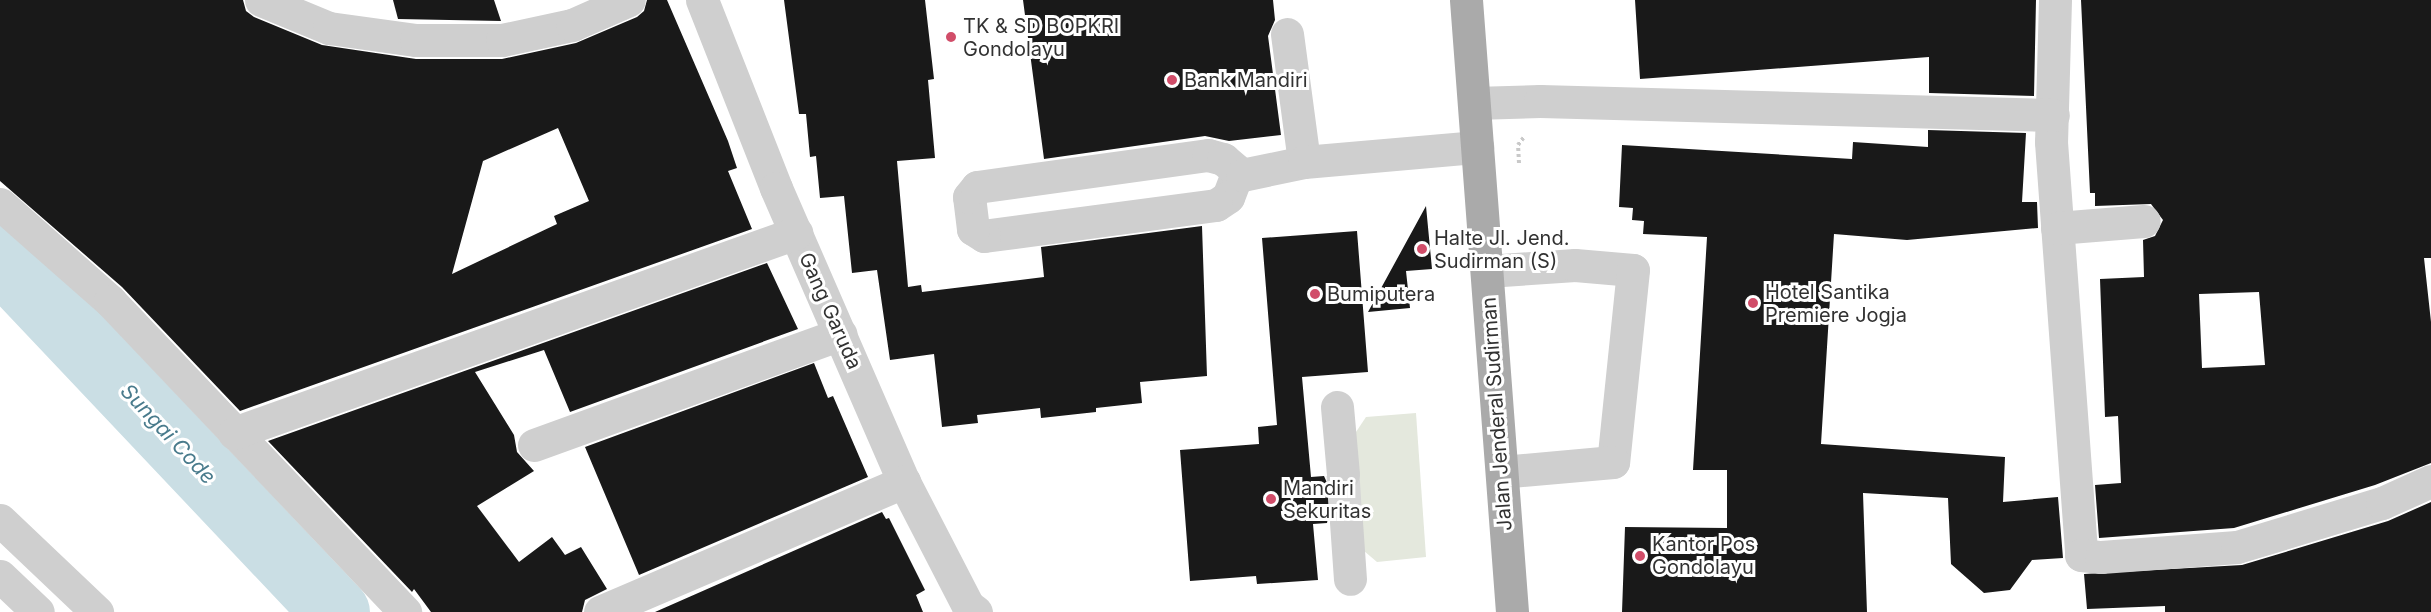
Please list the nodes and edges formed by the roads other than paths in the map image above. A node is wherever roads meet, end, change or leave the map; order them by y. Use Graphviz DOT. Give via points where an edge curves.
graph roads {
  1 [pos="261,0"];
  2 [pos="629,0"];
  3 [pos="702,0"];
  4 [pos="1466,0"];
  5 [pos="2055,0"];
  6 [pos="1287,34"];
  7 [pos="1474,103"];
  8 [pos="2053,115"];
  9 [pos="1302,147"];
  10 [pos="1477,147"];
  11 [pos="1242,175"];
  12 [pos="0,204"];
  13 [pos="2144,221"];
  14 [pos="2057,228"];
  15 [pos="796,233"];
  16 [pos="1487,271"];
  17 [pos="840,334"];
  18 [pos="1337,407"];
  19 [pos="234,433"];
  20 [pos="534,445"];
  21 [pos="1502,472"];
  22 [pos="1343,474"];
  23 [pos="2431,481"];
  24 [pos="904,482"];
  25 [pos="0,520"];
  26 [pos="1346,522"];
  27 [pos="34,551"];
  28 [pos="2,578"];
  29 [pos="1350,579"];
  30 [pos="38,612"];
  31 [pos="97,612"];
  32 [pos="405,612"];
  33 [pos="600,612"];
  34 [pos="976,612"];
  35 [pos="1512,612"];
  1 -- 2 [label="street" via="329,28 416,40 502,40 572,25"];
  3 -- 15 [label="street, Gang Garuda"];
  4 -- 7 [label="main road, Jalan Jenderal Sudirman"];
  5 -- 8 [label="street"];
  6 -- 9 [label="street"];
  7 -- 8 [label="street" via="1540,101"];
  7 -- 10 [label="main road, Jalan Jenderal Sudirman"];
  8 -- 14 [label="street"];
  10 -- 11 [label="street" via="1304,162"];
  10 -- 16 [label="main road, Jalan Jenderal Sudirman"];
  11 -- 11 [label="street" via="1223,159 1208,155 977,187 969,197 973,229 984,237 1216,205 1228,197 1235,179"];
  12 -- 19 [label="street" via="110,301"];
  13 -- 14 [label="street"];
  14 -- 23 [label="street" via="2081,555 2237,547 2382,503"];
  15 -- 17 [label="street, Gang Garuda"];
  15 -- 19 [label="street"];
  16 -- 21 [label="main road, Jalan Jenderal Sudirman"];
  16 -- 21 [label="street" via="1575,265 1633,270 1614,462"];
  17 -- 20 [label="street"];
  17 -- 24 [label="street, Gang Garuda"];
  18 -- 22 [label="street"];
  19 -- 32 [label="street"];
  21 -- 35 [label="main road, Jalan Jenderal Sudirman"];
  24 -- 33 [label="street"];
  24 -- 34 [label="street, Gang Garuda" via="969,606"];
  25 -- 27 [label="street"];
  26 -- 29 [label="street"];
  27 -- 28 [label="street"];
  27 -- 31 [label="street"];
  28 -- 30 [label="street"];
}
